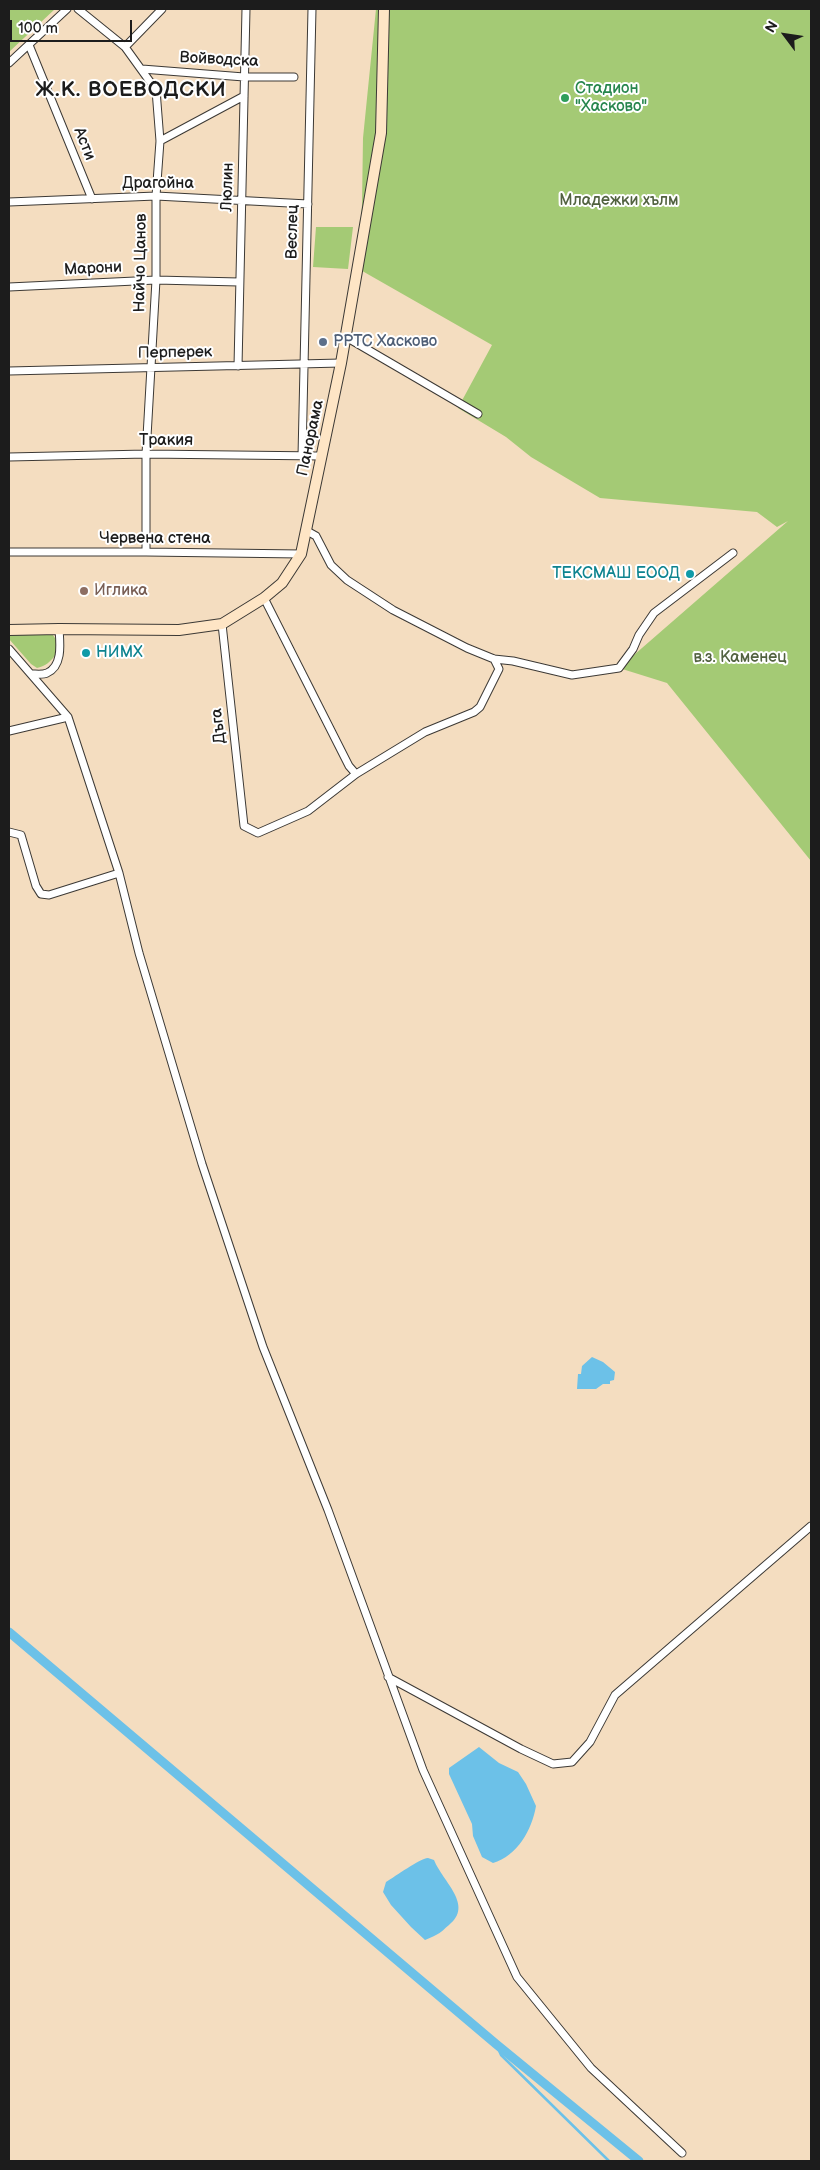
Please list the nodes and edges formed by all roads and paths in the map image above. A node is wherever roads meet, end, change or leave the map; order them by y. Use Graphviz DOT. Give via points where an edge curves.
graph roads {
  1 [pos="67,9"];
  2 [pos="78,9"];
  3 [pos="162,9"];
  4 [pos="246,9"];
  5 [pos="312,9"];
  6 [pos="384,9"];
  7 [pos="29,45"];
  8 [pos="125,47"];
  9 [pos="9,63"];
  10 [pos="142,69"];
  11 [pos="244,77"];
  12 [pos="294,77"];
  13 [pos="244,96"];
  14 [pos="160,142"];
  15 [pos="156,196"];
  16 [pos="92,199"];
  17 [pos="241,200"];
  18 [pos="9,202"];
  19 [pos="308,204"];
  20 [pos="156,280"];
  21 [pos="239,282"];
  22 [pos="9,287"];
  23 [pos="346,337"];
  24 [pos="341,363"];
  25 [pos="304,365"];
  26 [pos="238,366"];
  27 [pos="151,367"];
  28 [pos="9,371"];
  29 [pos="478,414"];
  30 [pos="146,454"];
  31 [pos="302,456"];
  32 [pos="322,456"];
  33 [pos="9,457"];
  34 [pos="307,531"];
  35 [pos="9,552"];
  36 [pos="146,552"];
  37 [pos="733,552"];
  38 [pos="301,554"];
  39 [pos="264,598"];
  40 [pos="222,624"];
  41 [pos="59,629"];
  42 [pos="9,630"];
  43 [pos="9,649"];
  44 [pos="494,659"];
  45 [pos="31,674"];
  46 [pos="68,717"];
  47 [pos="9,731"];
  48 [pos="356,774"];
  49 [pos="9,832"];
  50 [pos="119,872"];
  51 [pos="811,1526"];
  52 [pos="388,1677"];
  53 [pos="682,2153"];
  1 -- 7 [label="street"];
  2 -- 8 [label="street, Найчо Цанов"];
  3 -- 8 [label="street"];
  4 -- 11 [label="street, Люлин"];
  5 -- 19 [label="street, Веслец"];
  6 -- 23 [label="street, Панорама" via="381,133"];
  7 -- 9 [label="street"];
  7 -- 16 [label="street, Асти"];
  8 -- 10 [label="street, Найчо Цанов"];
  10 -- 11 [label="street, Войводска"];
  10 -- 14 [label="street, Найчо Цанов" via="156,90"];
  11 -- 12 [label="street, Войводска"];
  11 -- 13 [label="street, Люлин"];
  13 -- 14 [label="street"];
  13 -- 17 [label="street, Люлин"];
  14 -- 15 [label="street, Найчо Цанов"];
  15 -- 16 [label="street, Драгойна"];
  15 -- 17 [label="street, Драгойна"];
  15 -- 20 [label="street, Найчо Цанов"];
  16 -- 18 [label="street, Драгойна"];
  17 -- 19 [label="street, Драгойна"];
  17 -- 21 [label="street, Люлин"];
  19 -- 25 [label="street, Веслец"];
  20 -- 21 [label="street, Марони"];
  20 -- 22 [label="street, Марони"];
  20 -- 27 [label="street, Найчо Цанов"];
  21 -- 26 [label="street, Люлин"];
  23 -- 24 [label="street, Панорама"];
  23 -- 29 [label="street"];
  24 -- 25 [label="street, Перперек"];
  24 -- 32 [label="street, Панорама"];
  25 -- 26 [label="street, Перперек"];
  25 -- 31 [label="street, Веслец"];
  26 -- 27 [label="street, Перперек"];
  27 -- 28 [label="street, Перперек"];
  27 -- 30 [label="street, Найчо Цанов"];
  30 -- 31 [label="street, Тракия"];
  30 -- 33 [label="street, Тракия"];
  30 -- 36 [label="street, Найчо Цанов"];
  31 -- 32 [label="street, Тракия"];
  32 -- 34 [label="street, Панорама"];
  34 -- 38 [label="street, Панорама"];
  34 -- 44 [label="street" via="316,536 331,565 362,591 425,628"];
  35 -- 36 [label="street, Червена стена"];
  36 -- 38 [label="street, Червена стена"];
  37 -- 44 [label="street" via="654,613 619,668 572,675"];
  38 -- 39 [label="street, Панорама" via="282,583"];
  39 -- 40 [label="street, Панорама"];
  39 -- 48 [label="street"];
  40 -- 41 [label="street, Панорама" via="179,630"];
  40 -- 48 [label="street, Дъга" via="244,826 258,833 308,811"];
  41 -- 42 [label="street, Панорама"];
  41 -- 45 [label="street" via="60,651 56,665 47,673"];
  43 -- 45 [label="street"];
  44 -- 48 [label="street" via="499,669 480,707 425,732"];
  45 -- 46 [label="street"];
  46 -- 47 [label="street"];
  46 -- 50 [label="street"];
  49 -- 50 [label="street" via="21,835 41,894 49,895"];
  50 -- 52 [label="street" via="211,1192 263,1347 328,1510"];
  51 -- 52 [label="street" via="615,1696 590,1742 572,1762 553,1764"];
  52 -- 53 [label="street" via="423,1770 517,1977 591,2068"];
}
